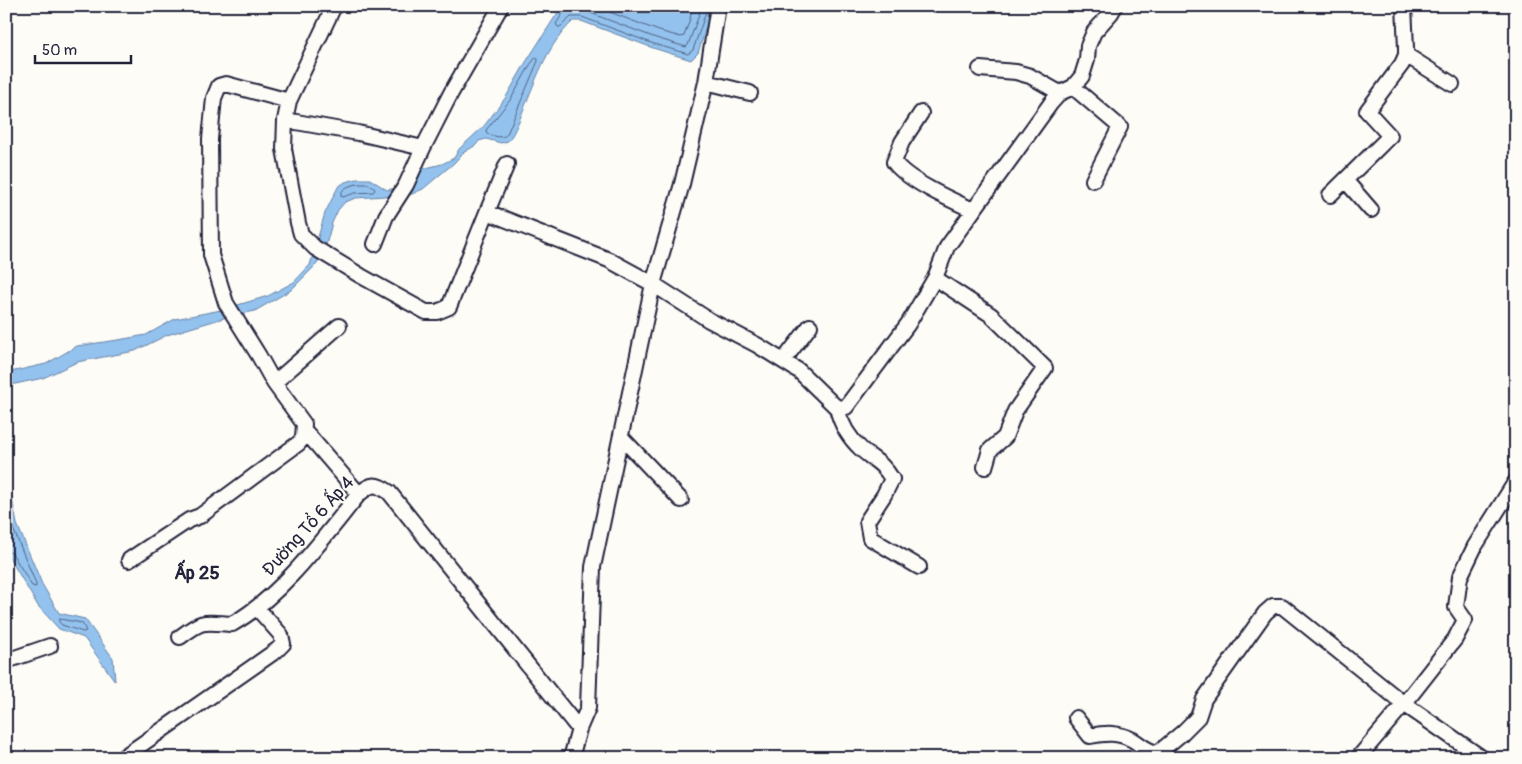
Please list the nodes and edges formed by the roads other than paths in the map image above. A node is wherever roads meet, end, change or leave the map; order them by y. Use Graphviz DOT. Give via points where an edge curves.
graph roads {
  1 [pos="334,6"];
  2 [pos="501,6"];
  3 [pos="718,6"];
  4 [pos="1115,6"];
  5 [pos="1404,6"];
  6 [pos="1406,56"];
  7 [pos="980,69"];
  8 [pos="706,82"];
  9 [pos="1452,84"];
  10 [pos="1073,87"];
  11 [pos="750,93"];
  12 [pos="1060,93"];
  13 [pos="289,101"];
  14 [pos="921,113"];
  15 [pos="285,120"];
  16 [pos="423,148"];
  17 [pos="507,164"];
  18 [pos="1093,180"];
  19 [pos="1345,180"];
  20 [pos="1330,195"];
  21 [pos="973,210"];
  22 [pos="1371,210"];
  23 [pos="486,212"];
  24 [pos="375,244"];
  25 [pos="935,278"];
  26 [pos="653,284"];
  27 [pos="339,326"];
  28 [pos="810,326"];
  29 [pos="783,361"];
  30 [pos="274,384"];
  31 [pos="837,408"];
  32 [pos="305,431"];
  33 [pos="622,438"];
  34 [pos="985,467"];
  35 [pos="1516,481"];
  36 [pos="359,494"];
  37 [pos="681,500"];
  38 [pos="129,560"];
  39 [pos="920,567"];
  40 [pos="257,608"];
  41 [pos="180,637"];
  42 [pos="50,646"];
  43 [pos="6,661"];
  44 [pos="1404,704"];
  45 [pos="1076,718"];
  46 [pos="579,729"];
  47 [pos="122,758"];
  48 [pos="572,758"];
  49 [pos="1358,758"];
  50 [pos="1482,758"];
  1 -- 13 [label="street"];
  2 -- 16 [label="street"];
  3 -- 8 [label="street"];
  4 -- 10 [label="street" via="1094,32 1082,76"];
  5 -- 6 [label="street"];
  6 -- 9 [label="street"];
  6 -- 19 [label="street" via="1367,112 1390,136"];
  7 -- 12 [label="street" via="1030,76"];
  8 -- 11 [label="street"];
  8 -- 26 [label="street" via="682,184"];
  10 -- 12 [label="street"];
  10 -- 18 [label="street" via="1120,127"];
  12 -- 21 [label="street"];
  13 -- 15 [label="street"];
  13 -- 30 [label="street" via="226,84 219,86 214,98 210,140 211,254 226,303"];
  14 -- 21 [label="street" via="902,142 894,162 899,169 935,192"];
  15 -- 16 [label="street"];
  15 -- 23 [label="street" via="284,149 301,234 315,248 426,312 449,307"];
  16 -- 24 [label="street" via="406,185 386,216"];
  17 -- 23 [label="street"];
  19 -- 20 [label="street"];
  19 -- 22 [label="street"];
  21 -- 25 [label="street" via="947,247"];
  23 -- 26 [label="street" via="609,260"];
  25 -- 31 [label="street" via="908,324 880,362 846,407"];
  25 -- 34 [label="street" via="992,315 1045,368 1015,411 1004,437 990,450"];
  26 -- 29 [label="street"];
  26 -- 33 [label="street"];
  27 -- 30 [label="street"];
  28 -- 29 [label="street"];
  29 -- 31 [label="street" via="799,371"];
  30 -- 32 [label="street" via="304,424"];
  31 -- 39 [label="street" via="840,423 848,435 885,467 892,479 866,521 870,538"];
  32 -- 36 [label="street"];
  32 -- 38 [label="street" via="299,443 200,516"];
  33 -- 37 [label="street"];
  33 -- 46 [label="street" via="594,567 588,708"];
  35 -- 44 [label="street" via="1475,546 1460,577 1456,607 1464,620 1455,640"];
  36 -- 40 [label="street, Đường Tổ 6 Ấp 4" via="294,572"];
  36 -- 46 [label="street, Đường Tổ 6 Ấp 4" via="370,485 377,484 389,492"];
  40 -- 41 [label="street, Đường Tổ 6 Ấp 4" via="232,624 203,622"];
  40 -- 47 [label="street" via="281,635 283,644"];
  42 -- 43 [label="street"];
  44 -- 45 [label="street" via="1282,606 1273,606 1265,612 1214,685 1198,717 1158,753 1116,733 1090,736"];
  44 -- 49 [label="street"];
  44 -- 50 [label="street"];
  46 -- 48 [label="street"];
}
